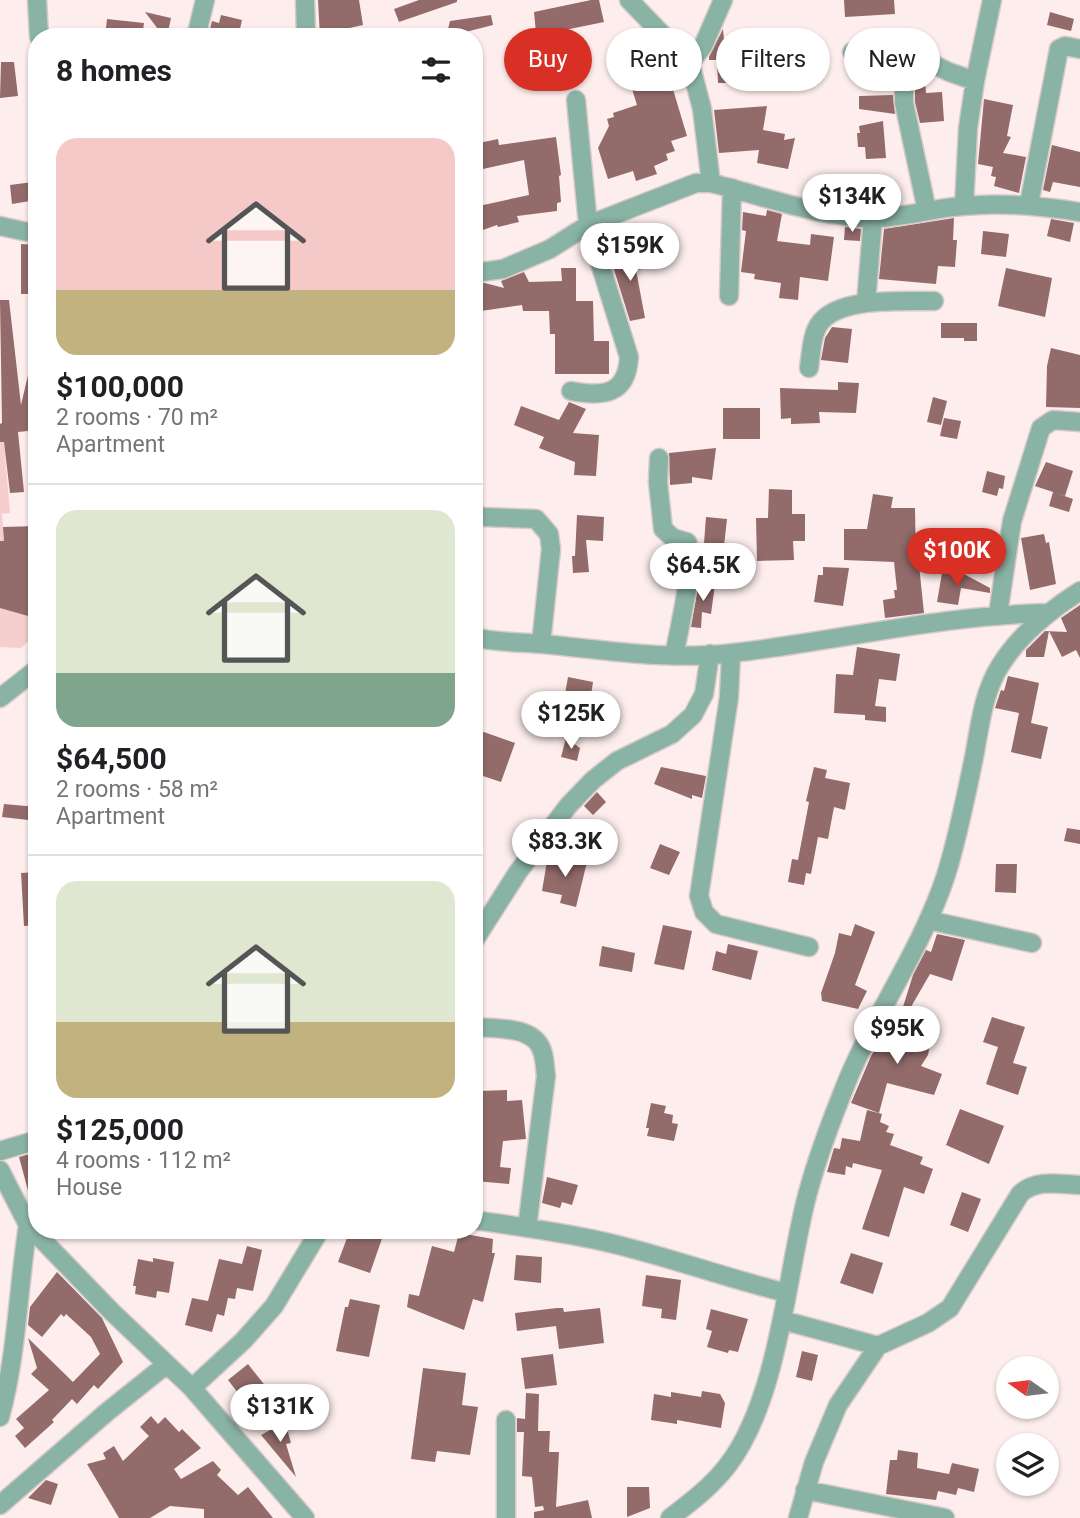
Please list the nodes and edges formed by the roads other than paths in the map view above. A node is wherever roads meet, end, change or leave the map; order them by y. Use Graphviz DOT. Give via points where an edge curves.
graph roads {
  1 [pos="37,0"];
  2 [pos="205,0"];
  3 [pos="305,0"];
  4 [pos="629,0"];
  5 [pos="723,0"];
  6 [pos="992,0"];
  7 [pos="39,28"];
  8 [pos="198,28"];
  9 [pos="306,28"];
  10 [pos="656,28"];
  11 [pos="702,47"];
  12 [pos="1080,49"];
  13 [pos="940,68"];
  14 [pos="975,81"];
  15 [pos="697,91"];
  16 [pos="904,91"];
  17 [pos="576,100"];
  18 [pos="711,183"];
  19 [pos="732,188"];
  20 [pos="1029,204"];
  21 [pos="964,206"];
  22 [pos="927,211"];
  23 [pos="1080,212"];
  24 [pos="873,218"];
  25 [pos="588,225"];
  26 [pos="0,226"];
  27 [pos="28,232"];
  28 [pos="483,272"];
  29 [pos="729,296"];
  30 [pos="934,301"];
  31 [pos="866,303"];
  32 [pos="808,368"];
  33 [pos="571,391"];
  34 [pos="1080,422"];
  35 [pos="659,458"];
  36 [pos="483,517"];
  37 [pos="1080,590"];
  38 [pos="1048,613"];
  39 [pos="998,614"];
  40 [pos="483,639"];
  41 [pos="541,644"];
  42 [pos="710,654"];
  43 [pos="731,654"];
  44 [pos="674,656"];
  45 [pos="28,673"];
  46 [pos="8,683"];
  47 [pos="0,698"];
  48 [pos="928,920"];
  49 [pos="483,927"];
  50 [pos="1031,943"];
  51 [pos="809,947"];
  52 [pos="483,1028"];
  53 [pos="28,1143"];
  54 [pos="0,1151"];
  55 [pos="0,1170"];
  56 [pos="1080,1185"];
  57 [pos="483,1221"];
  58 [pos="28,1225"];
  59 [pos="527,1228"];
  60 [pos="42,1239"];
  61 [pos="315,1239"];
  62 [pos="787,1293"];
  63 [pos="782,1320"];
  64 [pos="878,1346"];
  65 [pos="167,1364"];
  66 [pos="192,1388"];
  67 [pos="0,1417"];
  68 [pos="506,1420"];
  69 [pos="805,1490"];
  70 [pos="0,1505"];
  71 [pos="305,1518"];
  72 [pos="506,1518"];
  73 [pos="670,1518"];
  74 [pos="798,1518"];
  75 [pos="945,1518"];
  1 -- 7 [label="street"];
  2 -- 8 [label="street"];
  3 -- 9 [label="street"];
  4 -- 10 [label="street"];
  5 -- 11 [label="street"];
  6 -- 14 [label="street"];
  12 -- 20 [label="street" via="1059,49"];
  13 -- 14 [label="street"];
  14 -- 21 [label="street"];
  15 -- 18 [label="street"];
  16 -- 22 [label="street"];
  17 -- 25 [label="street"];
  18 -- 19 [label="street"];
  18 -- 25 [label="street" via="695,183"];
  19 -- 24 [label="street" via="799,207"];
  19 -- 29 [label="street"];
  20 -- 21 [label="street"];
  20 -- 23 [label="street"];
  21 -- 22 [label="street"];
  22 -- 24 [label="street"];
  24 -- 31 [label="street"];
  25 -- 28 [label="street" via="550,249 503,269"];
  25 -- 33 [label="street" via="629,357 628,370 619,387 603,394"];
  26 -- 27 [label="street"];
  30 -- 31 [label="street"];
  31 -- 32 [label="street" via="827,315 816,329"];
  34 -- 39 [label="street" via="1052,420 1041,428 1012,521"];
  35 -- 44 [label="street" via="663,529 691,549"];
  36 -- 41 [label="street" via="536,519 549,534"];
  37 -- 38 [label="street"];
  38 -- 39 [label="street"];
  38 -- 48 [label="street" via="999,668 984,703 954,847"];
  39 -- 43 [label="street"];
  40 -- 41 [label="street"];
  41 -- 44 [label="street"];
  42 -- 43 [label="street"];
  42 -- 44 [label="street"];
  42 -- 49 [label="street" via="704,694 693,715 672,734 617,761 593,780 518,872"];
  43 -- 51 [label="street" via="729,697 699,897 704,912 716,924"];
  45 -- 46 [label="street"];
  46 -- 47 [label="street"];
  48 -- 50 [label="street"];
  48 -- 62 [label="street" via="843,1091 805,1203"];
  52 -- 59 [label="street" via="530,1035 543,1053 546,1076"];
  53 -- 54 [label="street"];
  55 -- 58 [label="street"];
  56 -- 64 [label="street" via="1028,1186 950,1308"];
  57 -- 59 [label="street"];
  58 -- 67 [label="street" via="12,1359"];
  59 -- 62 [label="street" via="649,1253"];
  60 -- 65 [label="street"];
  61 -- 66 [label="street" via="274,1306"];
  62 -- 63 [label="street"];
  63 -- 64 [label="street"];
  63 -- 73 [label="street" via="759,1404 743,1442 712,1484"];
  64 -- 69 [label="street" via="838,1405"];
  65 -- 66 [label="street"];
  65 -- 70 [label="street"];
  66 -- 71 [label="street"];
  68 -- 72 [label="street"];
  69 -- 74 [label="street"];
  69 -- 75 [label="street"];
}
